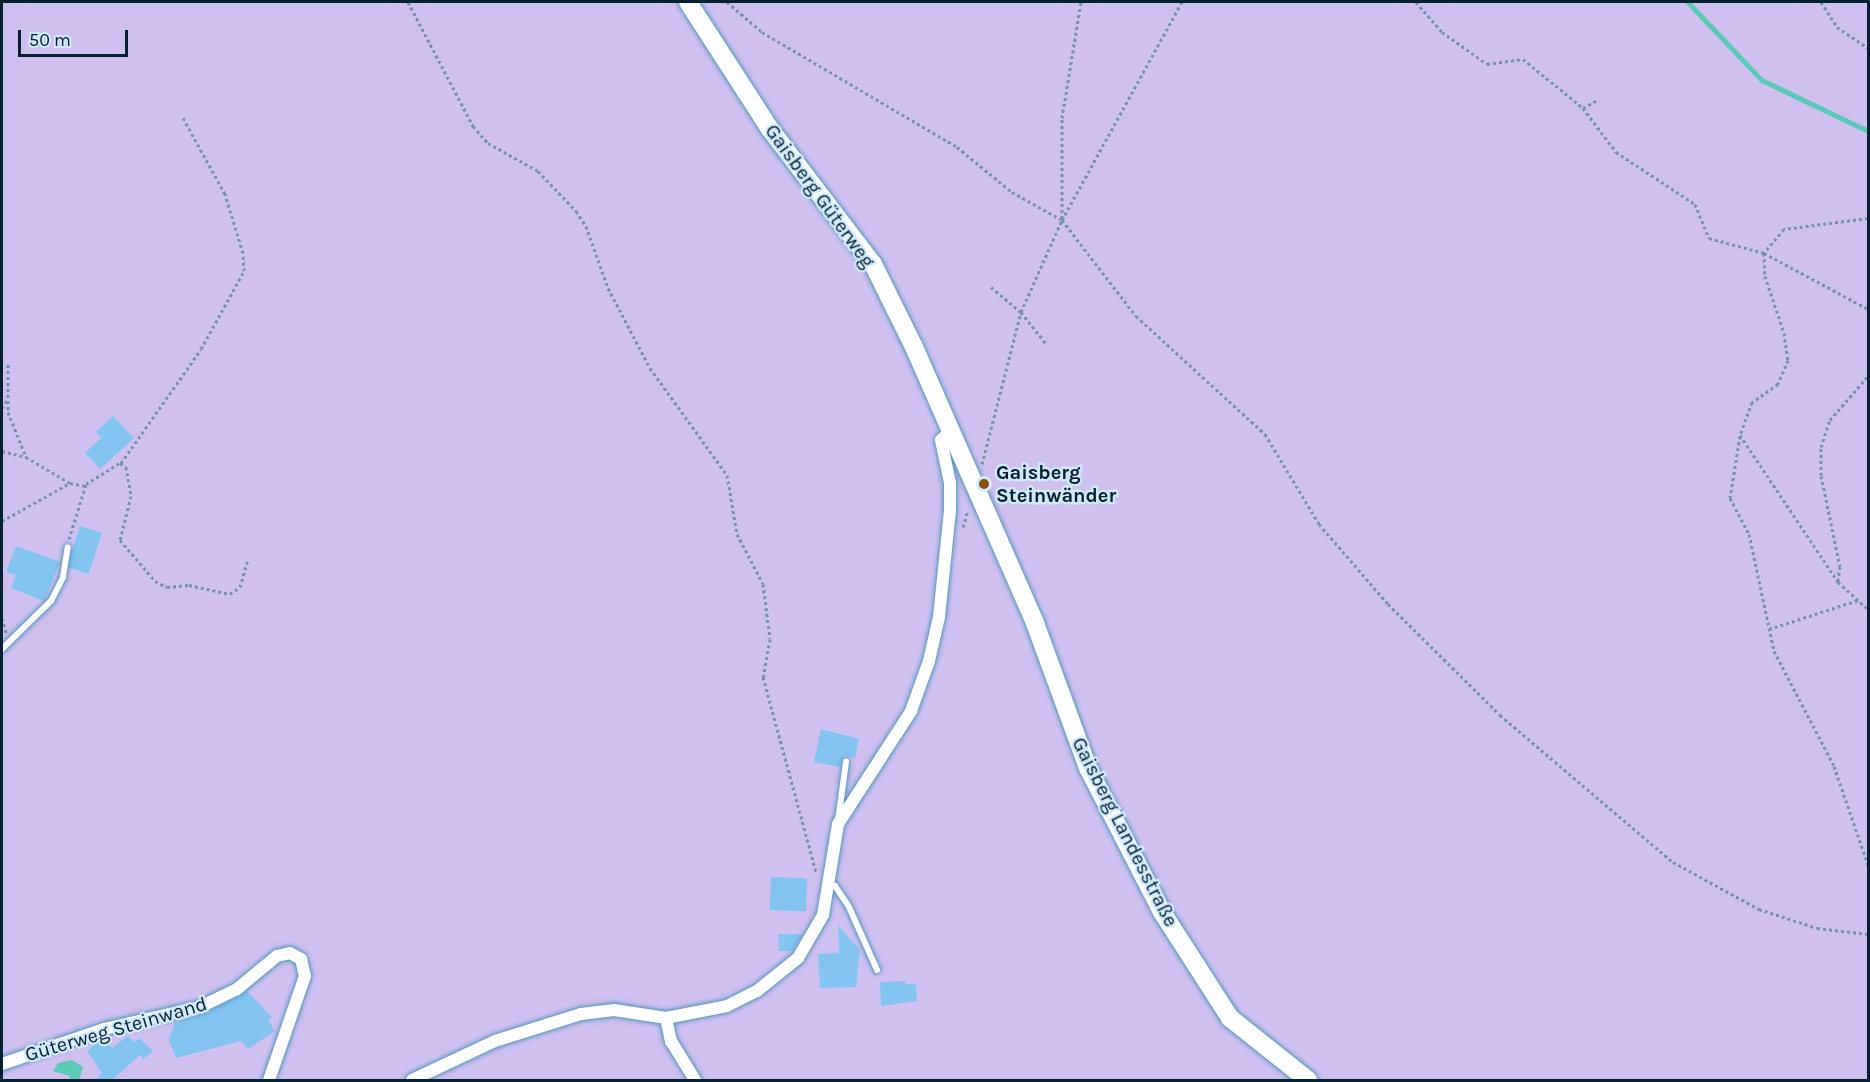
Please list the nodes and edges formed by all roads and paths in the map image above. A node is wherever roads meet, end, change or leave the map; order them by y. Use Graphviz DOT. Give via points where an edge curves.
graph roads {
  1 [pos="408,2"];
  2 [pos="688,2"];
  3 [pos="727,2"];
  4 [pos="1081,2"];
  5 [pos="1182,2"];
  6 [pos="1416,2"];
  7 [pos="1821,2"];
  8 [pos="1869,48"];
  9 [pos="1599,99"];
  10 [pos="1583,108"];
  11 [pos="182,116"];
  12 [pos="1869,218"];
  13 [pos="1062,220"];
  14 [pos="1764,253"];
  15 [pos="992,287"];
  16 [pos="1869,309"];
  17 [pos="1021,312"];
  18 [pos="1047,345"];
  19 [pos="8,364"];
  20 [pos="1869,376"];
  21 [pos="7,400"];
  22 [pos="2,408"];
  23 [pos="950,432"];
  24 [pos="1740,435"];
  25 [pos="2,451"];
  26 [pos="26,458"];
  27 [pos="121,463"];
  28 [pos="70,483"];
  29 [pos="973,483"];
  30 [pos="85,486"];
  31 [pos="2,522"];
  32 [pos="962,531"];
  33 [pos="68,547"];
  34 [pos="248,559"];
  35 [pos="1838,582"];
  36 [pos="1858,600"];
  37 [pos="1869,609"];
  38 [pos="1769,629"];
  39 [pos="2,648"];
  40 [pos="846,762"];
  41 [pos="838,824"];
  42 [pos="1869,865"];
  43 [pos="827,890"];
  44 [pos="1869,934"];
  45 [pos="877,970"];
  46 [pos="666,1018"];
  47 [pos="2,1064"];
  48 [pos="269,1080"];
  49 [pos="412,1080"];
  50 [pos="695,1080"];
  51 [pos="1308,1080"];
  1 -- 43 [label="path" via="473,126 488,142 538,171 576,211 586,226 608,288 650,368 728,475 737,534 763,584 770,639 763,666 766,693 819,884"];
  2 -- 23 [label="main road, Gaisberg Güterweg" via="770,129 873,264"];
  3 -- 13 [label="path" via="762,32 957,147 1011,192"];
  4 -- 13 [label="path" via="1062,118"];
  5 -- 13 [label="path"];
  6 -- 10 [label="path" via="1442,32 1487,64 1523,59"];
  7 -- 8 [label="path" via="1837,27"];
  9 -- 10 [label="path"];
  10 -- 14 [label="path" via="1616,152 1695,204 1709,238"];
  11 -- 27 [label="path" via="225,195 243,253 244,271 201,349"];
  12 -- 14 [label="path" via="1785,229"];
  13 -- 17 [label="path"];
  13 -- 44 [label="path" via="1136,316 1265,434 1320,524 1388,604 1549,759 1673,862 1718,888 1759,909 1817,928"];
  14 -- 16 [label="path"];
  14 -- 24 [label="path" via="1765,276 1784,333 1788,360 1779,384 1752,402"];
  15 -- 17 [label="path"];
  17 -- 18 [label="path"];
  17 -- 29 [label="path"];
  19 -- 21 [label="path"];
  20 -- 35 [label="path" via="1830,420 1821,447 1821,475 1840,567"];
  21 -- 22 [label="path"];
  21 -- 26 [label="path"];
  23 -- 29 [label="main road"];
  23 -- 41 [label="street" via="941,440 950,483 950,510 939,616 929,661 911,711"];
  24 -- 35 [label="path"];
  24 -- 38 [label="path" via="1730,498 1749,534"];
  25 -- 26 [label="path"];
  26 -- 28 [label="path"];
  27 -- 30 [label="path" via="101,471"];
  27 -- 34 [label="path" via="128,474 131,500 120,540 155,581 167,587 189,585 230,594 240,587"];
  28 -- 30 [label="path"];
  28 -- 31 [label="path"];
  29 -- 32 [label="path"];
  29 -- 51 [label="main road, Gaisberg Landesstraße" via="1035,623 1088,768 1162,912 1230,1018"];
  30 -- 33 [label="path"];
  33 -- 39 [label="lane" via="63,577 51,601"];
  35 -- 36 [label="path"];
  36 -- 37 [label="path"];
  36 -- 38 [label="path"];
  38 -- 42 [label="path" via="1774,651 1834,766"];
  40 -- 41 [label="lane" via="841,776"];
  41 -- 43 [label="street"];
  43 -- 45 [label="lane" via="835,886 849,907"];
  43 -- 46 [label="street" via="812,939 777,977 728,1006"];
  46 -- 49 [label="street" via="614,1010 581,1014 495,1041"];
  46 -- 50 [label="street" via="671,1041"];
  47 -- 48 [label="street, Güterweg Steinwand" via="104,1029 200,1007 237,988 277,956 290,953 303,962 305,976"];
}
